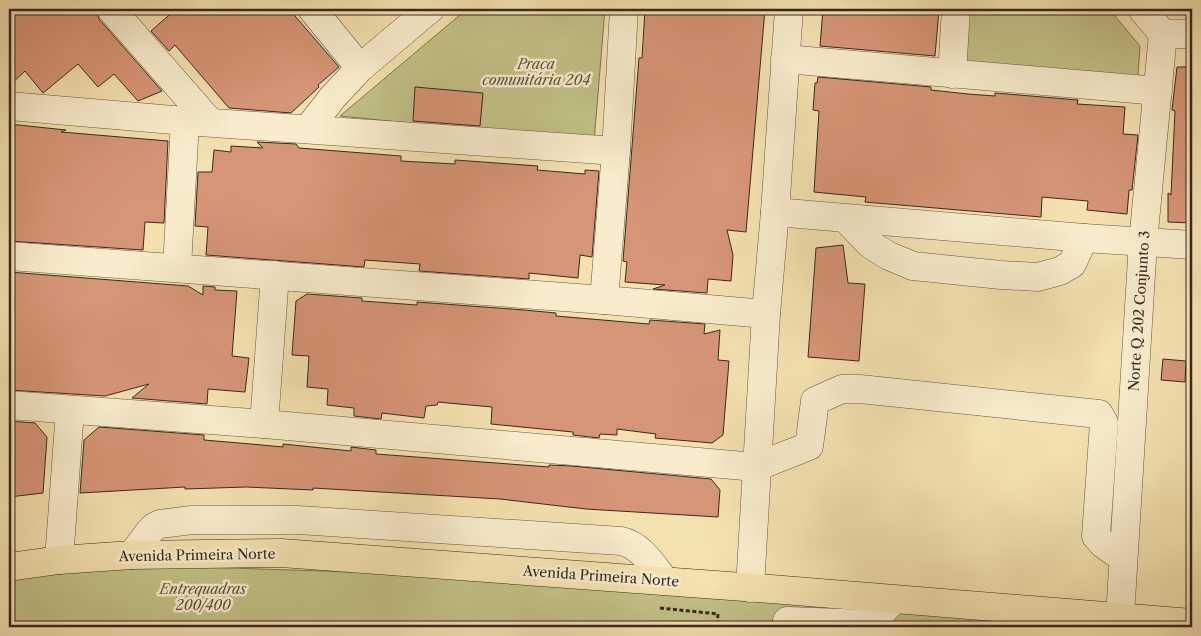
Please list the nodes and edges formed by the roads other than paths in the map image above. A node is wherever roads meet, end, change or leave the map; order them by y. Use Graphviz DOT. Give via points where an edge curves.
graph roads {
  1 [pos="110,9"];
  2 [pos="312,9"];
  3 [pos="430,9"];
  4 [pos="624,9"];
  5 [pos="789,9"];
  6 [pos="956,9"];
  7 [pos="1142,9"];
  8 [pos="1163,34"];
  9 [pos="1192,34"];
  10 [pos="785,59"];
  11 [pos="360,68"];
  12 [pos="952,74"];
  13 [pos="1158,91"];
  14 [pos="9,106"];
  15 [pos="197,121"];
  16 [pos="308,129"];
  17 [pos="616,151"];
  18 [pos="775,212"];
  19 [pos="846,219"];
  20 [pos="1084,238"];
  21 [pos="1143,242"];
  22 [pos="1192,245"];
  23 [pos="9,256"];
  24 [pos="177,268"];
  25 [pos="275,275"];
  26 [pos="604,300"];
  27 [pos="766,314"];
  28 [pos="9,404"];
  29 [pos="70,410"];
  30 [pos="264,424"];
  31 [pos="756,467"];
  32 [pos="132,555"];
  33 [pos="1124,558"];
  34 [pos="59,560"];
  35 [pos="9,567"];
  36 [pos="666,581"];
  37 [pos="760,588"];
  38 [pos="893,600"];
  39 [pos="1120,618"];
  40 [pos="1192,623"];
  41 [pos="787,624"];
  1 -- 15 [label="street"];
  2 -- 11 [label="street"];
  3 -- 11 [label="street"];
  4 -- 17 [label="street"];
  5 -- 10 [label="street"];
  6 -- 12 [label="street"];
  7 -- 8 [label="street"];
  8 -- 9 [label="street"];
  8 -- 13 [label="street, Norte Q 202 Conjunto 3"];
  10 -- 12 [label="street"];
  10 -- 18 [label="street"];
  11 -- 16 [label="street"];
  12 -- 13 [label="street"];
  13 -- 21 [label="street, Norte Q 202 Conjunto 3"];
  14 -- 15 [label="street"];
  15 -- 16 [label="street"];
  15 -- 24 [label="street"];
  16 -- 17 [label="street"];
  17 -- 26 [label="street"];
  18 -- 19 [label="street"];
  18 -- 27 [label="street"];
  19 -- 20 [label="street"];
  19 -- 20 [label="street" via="871,245 913,266 983,274 1038,277 1060,271 1072,264"];
  20 -- 21 [label="street"];
  21 -- 22 [label="street"];
  21 -- 33 [label="street, Norte Q 202 Conjunto 3"];
  23 -- 24 [label="street"];
  24 -- 25 [label="street"];
  25 -- 26 [label="street"];
  25 -- 30 [label="street"];
  26 -- 27 [label="street"];
  27 -- 31 [label="street"];
  28 -- 29 [label="street"];
  29 -- 30 [label="street"];
  29 -- 34 [label="street"];
  30 -- 31 [label="street"];
  31 -- 33 [label="street" via="809,446 815,401 842,389 1100,414 1104,422 1096,536"];
  31 -- 37 [label="street"];
  32 -- 34 [label="main road, Avenida Primeira Norte"];
  32 -- 36 [label="main road, Avenida Primeira Norte" via="281,553"];
  32 -- 36 [label="street" via="149,532 160,524 192,520 298,520 621,541 631,543 640,551"];
  33 -- 39 [label="street, Norte Q 202 Conjunto 3"];
  34 -- 35 [label="main road, Avenida Primeira Norte"];
  36 -- 37 [label="main road, Avenida Primeira Norte"];
  37 -- 38 [label="main road, Avenida Primeira Norte"];
  37 -- 41 [label="street"];
  38 -- 39 [label="main road, Avenida Primeira Norte"];
  38 -- 41 [label="street" via="872,624"];
  39 -- 40 [label="main road, Avenida Primeira Norte"];
}
